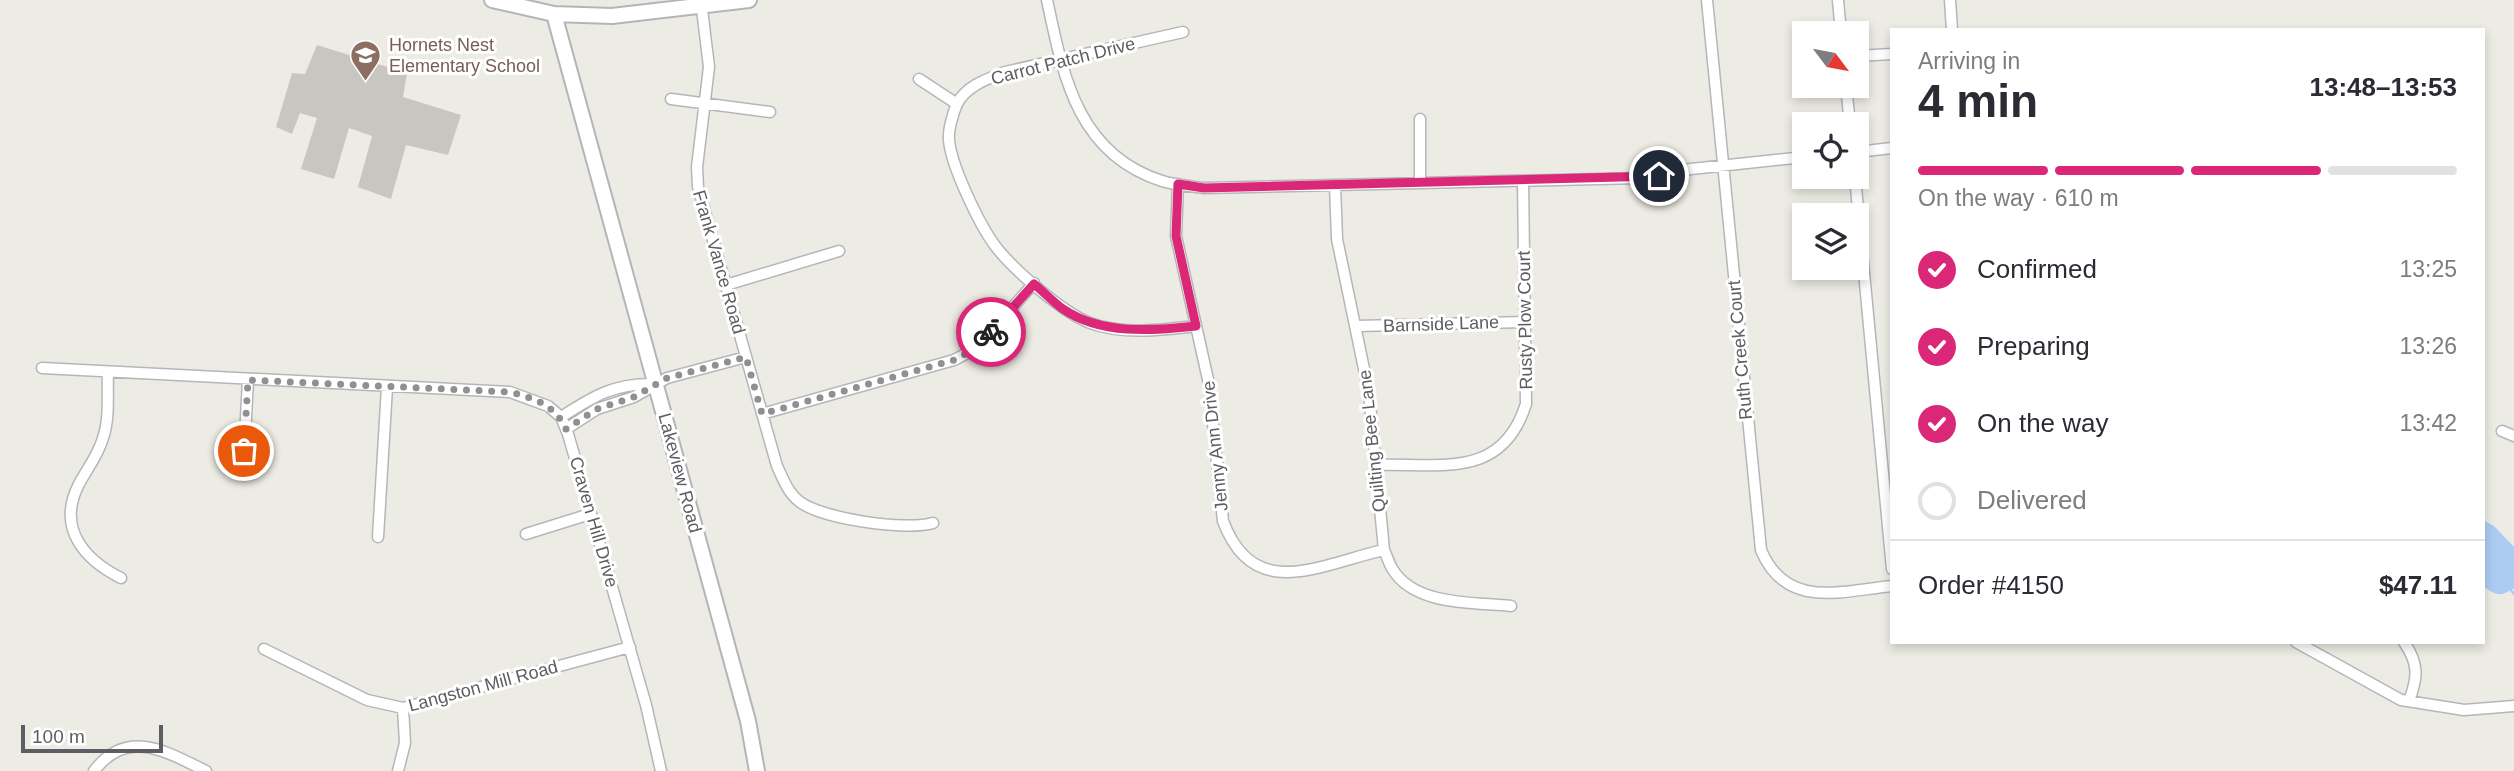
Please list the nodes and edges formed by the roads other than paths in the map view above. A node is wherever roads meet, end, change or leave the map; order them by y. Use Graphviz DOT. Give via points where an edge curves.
graph roads {
  1 [pos="492,0"];
  2 [pos="749,0"];
  3 [pos="1047,0"];
  4 [pos="1707,0"];
  5 [pos="1838,0"];
  6 [pos="1950,0"];
  7 [pos="701,3"];
  8 [pos="554,14"];
  9 [pos="1840,21"];
  10 [pos="1952,28"];
  11 [pos="1183,32"];
  12 [pos="1890,54"];
  13 [pos="1869,55"];
  14 [pos="1060,61"];
  15 [pos="919,79"];
  16 [pos="671,99"];
  17 [pos="704,104"];
  18 [pos="957,104"];
  19 [pos="770,112"];
  20 [pos="1420,119"];
  21 [pos="1890,148"];
  22 [pos="1869,151"];
  23 [pos="1792,158"];
  24 [pos="1723,166"];
  25 [pos="1523,181"];
  26 [pos="1420,183"];
  27 [pos="1178,184"];
  28 [pos="1335,185"];
  29 [pos="1856,189"];
  30 [pos="839,251"];
  31 [pos="1034,284"];
  32 [pos="726,285"];
  33 [pos="1525,322"];
  34 [pos="1196,326"];
  35 [pos="1357,326"];
  36 [pos="746,357"];
  37 [pos="42,368"];
  38 [pos="108,373"];
  39 [pos="248,380"];
  40 [pos="655,384"];
  41 [pos="387,387"];
  42 [pos="762,414"];
  43 [pos="561,417"];
  44 [pos="566,429"];
  45 [pos="2502,431"];
  46 [pos="2514,436"];
  47 [pos="1376,465"];
  48 [pos="243,475"];
  49 [pos="590,514"];
  50 [pos="933,523"];
  51 [pos="526,534"];
  52 [pos="378,537"];
  53 [pos="1890,548"];
  54 [pos="1384,550"];
  55 [pos="121,578"];
  56 [pos="1890,586"];
  57 [pos="1511,606"];
  58 [pos="2300,644"];
  59 [pos="2405,644"];
  60 [pos="630,647"];
  61 [pos="264,649"];
  62 [pos="2409,701"];
  63 [pos="2514,706"];
  64 [pos="403,708"];
  65 [pos="94,771"];
  66 [pos="206,771"];
  67 [pos="398,771"];
  68 [pos="661,771"];
  69 [pos="757,771"];
  1 -- 8 [label="main road"];
  2 -- 7 [label="main road"];
  3 -- 14 [label="street"];
  4 -- 24 [label="street, Ruth Creek Court"];
  5 -- 9 [label="street"];
  6 -- 10 [label="street"];
  7 -- 8 [label="main road" via="612,16"];
  7 -- 17 [label="street, Frank Vance Road" via="709,59"];
  8 -- 40 [label="main road, Lakeview Road"];
  11 -- 14 [label="street, Carrot Patch Drive"];
  12 -- 13 [label="street"];
  14 -- 18 [label="street, Carrot Patch Drive" via="1005,72 978,83"];
  14 -- 27 [label="street" via="1076,107 1090,130 1140,171"];
  15 -- 18 [label="street"];
  16 -- 17 [label="street"];
  17 -- 19 [label="street"];
  17 -- 32 [label="street, Frank Vance Road" via="698,187"];
  18 -- 31 [label="street" via="949,138 954,163 987,234"];
  20 -- 26 [label="street"];
  21 -- 22 [label="street"];
  23 -- 24 [label="street"];
  24 -- 25 [label="street" via="1650,177"];
  24 -- 56 [label="street, Ruth Creek Court" via="1763,556 1786,583 1809,592 1833,594"];
  25 -- 26 [label="street"];
  25 -- 33 [label="street, Rusty Plow Court"];
  26 -- 28 [label="street"];
  27 -- 28 [label="street" via="1204,188"];
  27 -- 34 [label="street, Jenny Ann Drive" via="1176,236"];
  28 -- 35 [label="street, Quilting Bee Lane" via="1337,239"];
  29 -- 53 [label="street"];
  30 -- 32 [label="street"];
  31 -- 34 [label="street" via="1064,309 1091,323 1120,330"];
  31 -- 42 [label="street" via="977,348 954,360"];
  32 -- 36 [label="street, Frank Vance Road"];
  33 -- 35 [label="street, Barnside Lane"];
  33 -- 47 [label="street, Rusty Plow Court" via="1526,404 1519,425 1504,445 1485,458 1464,462"];
  34 -- 54 [label="street, Jenny Ann Drive" via="1209,384 1223,521 1239,553 1270,572 1289,573"];
  35 -- 47 [label="street, Quilting Bee Lane"];
  36 -- 40 [label="street"];
  36 -- 42 [label="street, Frank Vance Road"];
  37 -- 38 [label="street"];
  38 -- 39 [label="street"];
  38 -- 55 [label="street" via="104,435 78,487 71,519 85,554"];
  39 -- 41 [label="street"];
  39 -- 48 [label="street"];
  40 -- 43 [label="street" via="630,383 603,391"];
  40 -- 44 [label="street" via="634,397 597,409"];
  40 -- 69 [label="main road, Lakeview Road" via="748,721"];
  41 -- 43 [label="street" via="510,392 536,399"];
  41 -- 52 [label="street"];
  42 -- 50 [label="street, Frank Vance Road" via="777,466 800,502 826,514 899,526"];
  43 -- 44 [label="street, Craven Hill Drive"];
  44 -- 49 [label="street, Craven Hill Drive"];
  45 -- 46 [label="street"];
  47 -- 54 [label="street, Quilting Bee Lane"];
  49 -- 51 [label="street"];
  49 -- 60 [label="street, Craven Hill Drive"];
  54 -- 57 [label="street, Quilting Bee Lane" via="1393,570 1423,594"];
  58 -- 62 [label="street"];
  59 -- 62 [label="street" via="2416,659 2417,679"];
  60 -- 64 [label="street, Langston Mill Road"];
  60 -- 68 [label="street, Craven Hill Drive"];
  61 -- 64 [label="street, Langston Mill Road" via="368,700"];
  62 -- 63 [label="street" via="2464,710"];
  64 -- 67 [label="street" via="405,743"];
  65 -- 66 [label="street" via="110,755 142,746 163,750"];
}
